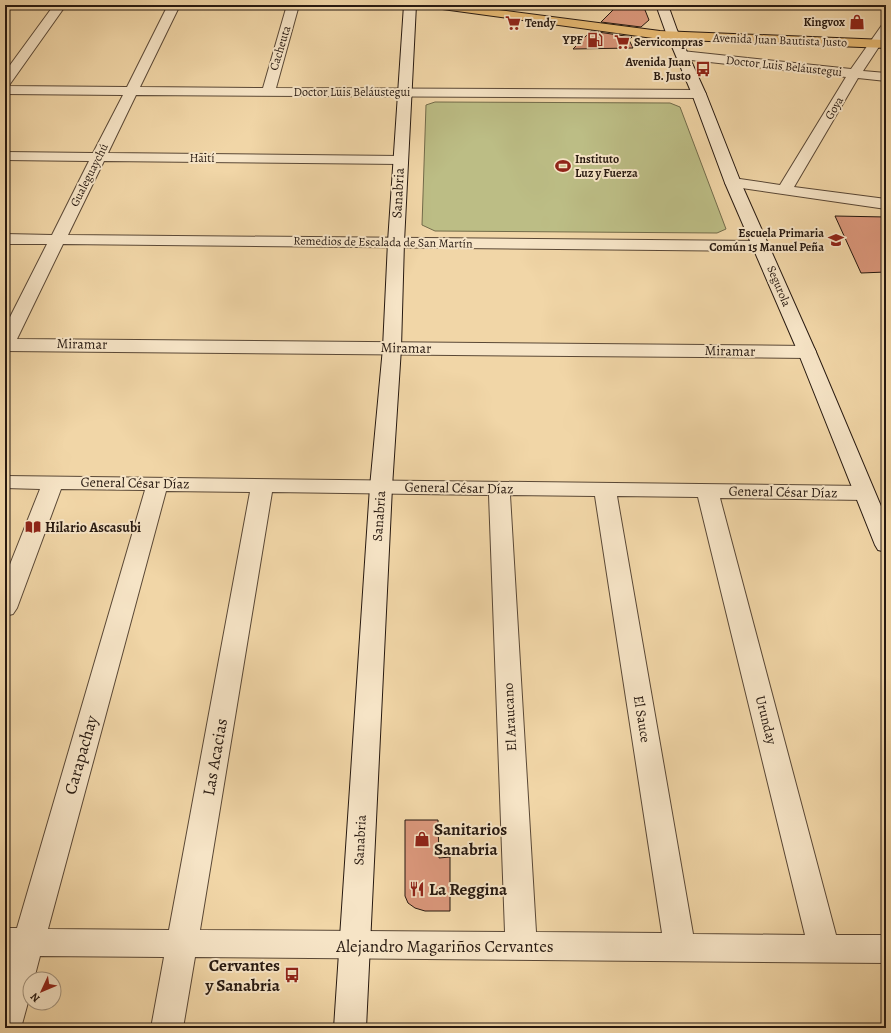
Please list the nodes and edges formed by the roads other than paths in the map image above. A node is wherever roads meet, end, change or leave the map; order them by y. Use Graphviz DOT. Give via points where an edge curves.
graph roads {
  1 [pos="60,5"];
  2 [pos="174,5"];
  3 [pos="293,5"];
  4 [pos="410,5"];
  5 [pos="435,5"];
  6 [pos="516,5"];
  7 [pos="662,5"];
  8 [pos="669,23"];
  9 [pos="683,24"];
  10 [pos="870,31"];
  11 [pos="674,36"];
  12 [pos="883,36"];
  13 [pos="682,55"];
  14 [pos="855,73"];
  15 [pos="886,77"];
  16 [pos="5,81"];
  17 [pos="5,90"];
  18 [pos="131,91"];
  19 [pos="268,92"];
  20 [pos="404,92"];
  21 [pos="700,94"];
  22 [pos="5,156"];
  23 [pos="98,158"];
  24 [pos="400,160"];
  25 [pos="732,183"];
  26 [pos="784,190"];
  27 [pos="886,204"];
  28 [pos="5,239"];
  29 [pos="57,239"];
  30 [pos="396,242"];
  31 [pos="761,246"];
  32 [pos="5,344"];
  33 [pos="392,348"];
  34 [pos="807,352"];
  35 [pos="5,482"];
  36 [pos="53,482"];
  37 [pos="157,484"];
  38 [pos="262,485"];
  39 [pos="381,487"];
  40 [pos="499,488"];
  41 [pos="605,489"];
  42 [pos="707,491"];
  43 [pos="864,493"];
  44 [pos="886,545"];
  45 [pos="5,608"];
  46 [pos="17,942"];
  47 [pos="182,944"];
  48 [pos="355,946"];
  49 [pos="521,947"];
  50 [pos="680,948"];
  51 [pos="824,949"];
  52 [pos="886,950"];
  53 [pos="5,1027"];
  54 [pos="167,1028"];
  55 [pos="350,1028"];
  1 -- 16 [label="street"];
  2 -- 18 [label="street, Gualeguaychú"];
  3 -- 19 [label="street, Cacheuta"];
  4 -- 20 [label="street, Sanabria"];
  5 -- 11 [label="main road, Avenida Juan Bautista Justo"];
  6 -- 8 [label="main road"];
  7 -- 8 [label="street, Segurola"];
  8 -- 9 [label="main road"];
  8 -- 11 [label="street, Segurola"];
  10 -- 12 [label="main road"];
  11 -- 12 [label="main road, Avenida Juan Bautista Justo"];
  11 -- 13 [label="street, Segurola"];
  12 -- 14 [label="street, Goya"];
  13 -- 14 [label="street, Doctor Luis Beláustegui"];
  13 -- 21 [label="street, Segurola"];
  14 -- 15 [label="street, Doctor Luis Beláustegui"];
  14 -- 26 [label="street, Goya"];
  17 -- 18 [label="street, Doctor Luis Beláustegui"];
  18 -- 19 [label="street, Doctor Luis Beláustegui"];
  18 -- 23 [label="street, Gualeguaychú"];
  19 -- 20 [label="street, Doctor Luis Beláustegui"];
  20 -- 21 [label="street, Doctor Luis Beláustegui"];
  20 -- 24 [label="street, Sanabria"];
  21 -- 25 [label="street, Segurola"];
  22 -- 23 [label="street, Haití"];
  23 -- 24 [label="street, Haití"];
  23 -- 29 [label="street, Gualeguaychú"];
  24 -- 30 [label="street, Sanabria"];
  25 -- 26 [label="street"];
  25 -- 31 [label="street, Segurola"];
  26 -- 27 [label="street"];
  28 -- 29 [label="street, Remedios de Escalada de San Martín"];
  29 -- 30 [label="street, Remedios de Escalada de San Martín"];
  29 -- 32 [label="street, Gualeguaychú"];
  30 -- 31 [label="street, Remedios de Escalada de San Martín"];
  30 -- 33 [label="street, Sanabria"];
  31 -- 34 [label="street, Segurola"];
  32 -- 33 [label="street, Miramar"];
  33 -- 34 [label="street, Miramar"];
  33 -- 39 [label="street, Sanabria"];
  34 -- 43 [label="street, Segurola"];
  35 -- 36 [label="street, General César Díaz"];
  36 -- 37 [label="street, General César Díaz"];
  36 -- 45 [label="street"];
  37 -- 38 [label="street, General César Díaz"];
  37 -- 46 [label="street, Carapachay"];
  38 -- 39 [label="street, General César Díaz"];
  38 -- 47 [label="street, Las Acacias"];
  39 -- 40 [label="street, General César Díaz"];
  39 -- 48 [label="street, Sanabria"];
  40 -- 41 [label="street, General César Díaz"];
  40 -- 49 [label="street, El Araucano"];
  41 -- 42 [label="street, General César Díaz"];
  41 -- 50 [label="street, El Sauce"];
  42 -- 43 [label="street, General César Díaz"];
  42 -- 51 [label="street, Urunday"];
  43 -- 44 [label="street, Segurola"];
  46 -- 47 [label="street, Alejandro Magariños Cervantes"];
  46 -- 53 [label="street, Carapachay"];
  47 -- 48 [label="street, Alejandro Magariños Cervantes"];
  47 -- 54 [label="street, Las Acacias"];
  48 -- 49 [label="street, Alejandro Magariños Cervantes"];
  48 -- 55 [label="street, Sanabria"];
  49 -- 50 [label="street, Alejandro Magariños Cervantes"];
  50 -- 51 [label="street, Alejandro Magariños Cervantes"];
  51 -- 52 [label="street, Alejandro Magariños Cervantes"];
}
